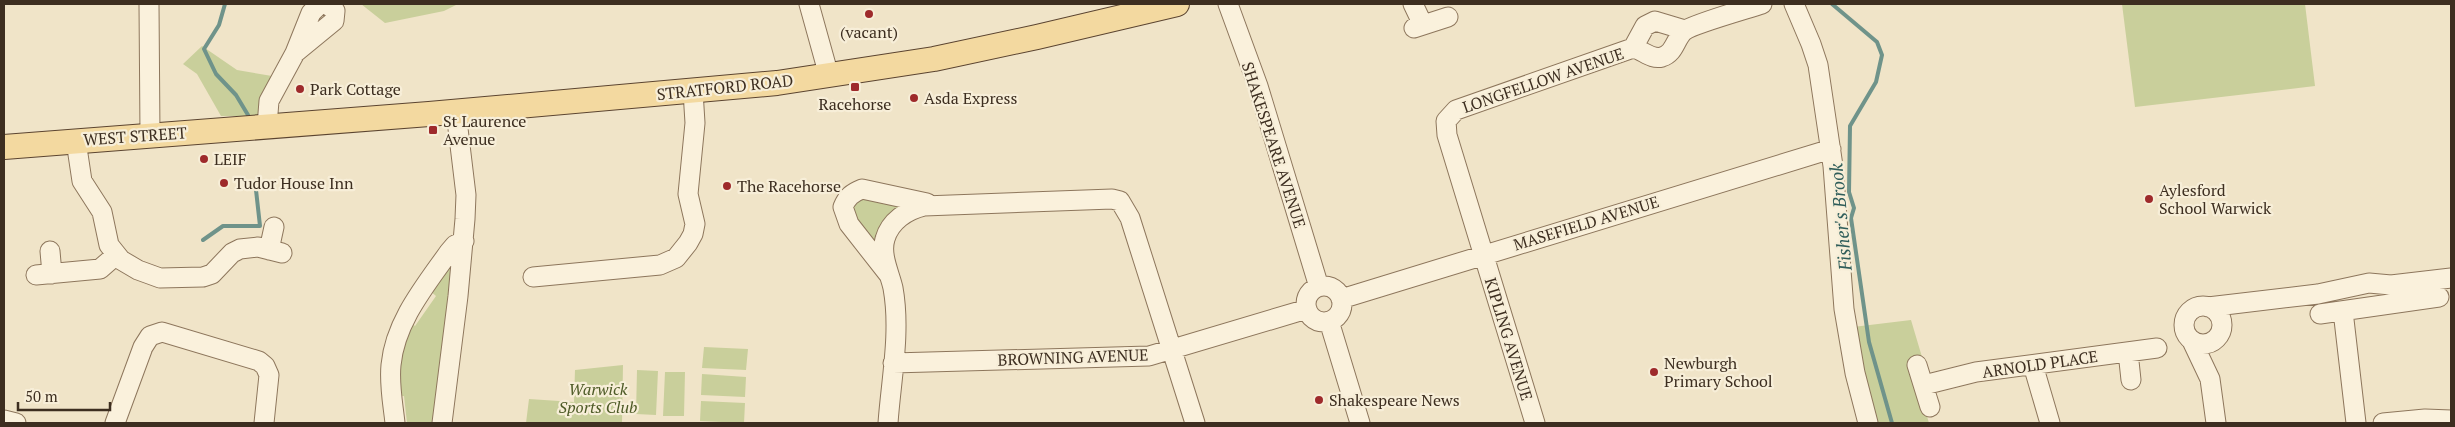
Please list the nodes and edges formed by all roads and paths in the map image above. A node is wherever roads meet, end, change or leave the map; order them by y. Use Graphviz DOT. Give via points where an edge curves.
graph roads {
  1 [pos="149,4"];
  2 [pos="320,4"];
  3 [pos="327,4"];
  4 [pos="809,4"];
  5 [pos="1177,4"];
  6 [pos="1228,4"];
  7 [pos="1413,4"];
  8 [pos="1762,4"];
  9 [pos="1794,4"];
  10 [pos="1448,17"];
  11 [pos="1686,30"];
  12 [pos="1633,48"];
  13 [pos="294,53"];
  14 [pos="829,76"];
  15 [pos="693,91"];
  16 [pos="456,112"];
  17 [pos="267,126"];
  18 [pos="150,136"];
  19 [pos="76,141"];
  20 [pos="4,147"];
  21 [pos="1831,149"];
  22 [pos="938,205"];
  23 [pos="274,228"];
  24 [pos="464,241"];
  25 [pos="50,250"];
  26 [pos="1483,254"];
  27 [pos="116,255"];
  28 [pos="890,276"];
  29 [pos="533,277"];
  30 [pos="2451,278"];
  31 [pos="1319,287"];
  32 [pos="2444,297"];
  33 [pos="1342,299"];
  34 [pos="2259,301"];
  35 [pos="2208,306"];
  36 [pos="1307,309"];
  37 [pos="2343,311"];
  38 [pos="2320,314"];
  39 [pos="1329,321"];
  40 [pos="2219,335"];
  41 [pos="2192,341"];
  42 [pos="2157,348"];
  43 [pos="1171,350"];
  44 [pos="2128,352"];
  45 [pos="893,363"];
  46 [pos="1917,365"];
  47 [pos="2033,365"];
  48 [pos="2210,379"];
  49 [pos="2131,380"];
  50 [pos="1924,385"];
  51 [pos="1930,407"];
  52 [pos="4,420"];
  53 [pos="2451,420"];
  54 [pos="16,423"];
  55 [pos="115,423"];
  56 [pos="264,423"];
  57 [pos="395,423"];
  58 [pos="442,423"];
  59 [pos="888,423"];
  60 [pos="1195,423"];
  61 [pos="1360,423"];
  62 [pos="1535,423"];
  63 [pos="1868,423"];
  64 [pos="2050,423"];
  65 [pos="2216,423"];
  66 [pos="2356,423"];
  67 [pos="2383,423"];
  1 -- 18 [label="street"];
  2 -- 13 [label="street" via="311,13"];
  3 -- 13 [label="street" via="335,11 334,21"];
  4 -- 14 [label="street"];
  5 -- 14 [label="main road, STRATFORD ROAD" via="1000,45"];
  6 -- 31 [label="street, SHAKESPEARE AVENUE" via="1258,86"];
  7 -- 10 [label="street" via="1419,27"];
  8 -- 11 [label="street"];
  9 -- 21 [label="street" via="1815,53"];
  11 -- 12 [label="street, LONGFELLOW AVENUE" via="1664,57 1650,56"];
  11 -- 12 [label="street, LONGFELLOW AVENUE" via="1655,21 1645,26"];
  12 -- 26 [label="street, LONGFELLOW AVENUE" via="1450,114 1446,121 1447,135"];
  13 -- 17 [label="street" via="269,101"];
  14 -- 15 [label="main road, STRATFORD ROAD"];
  15 -- 16 [label="main road, STRATFORD ROAD"];
  15 -- 29 [label="street" via="695,122 688,194 695,224 688,243 676,258 660,265 575,265"];
  16 -- 17 [label="main road, STRATFORD ROAD"];
  16 -- 24 [label="street" via="466,195"];
  17 -- 18 [label="main road, WEST STREET"];
  18 -- 19 [label="main road, WEST STREET"];
  19 -- 20 [label="main road, WEST STREET"];
  19 -- 27 [label="street" via="82,181 102,212 110,245"];
  21 -- 26 [label="street, MASEFIELD AVENUE"];
  21 -- 63 [label="street" via="1844,309"];
  22 -- 28 [label="street" via="915,208 896,222 884,240"];
  22 -- 28 [label="street" via="862,189 849,196 843,207 849,224"];
  22 -- 43 [label="street" via="1120,201 1130,218"];
  23 -- 27 [label="street" via="275,252 250,246 240,249 212,274 203,277 149,276"];
  24 -- 57 [label="street" via="449,252 404,319 391,365"];
  24 -- 58 [label="street"];
  25 -- 27 [label="street" via="44,274 100,269"];
  26 -- 33 [label="street, MASEFIELD AVENUE"];
  26 -- 62 [label="street, KIPLING AVENUE"];
  28 -- 45 [label="street" via="896,327"];
  30 -- 34 [label="street" via="2391,286 2366,294 2335,292"];
  31 -- 33 [label="street" via="1334,289"];
  31 -- 36 [label="street" via="1307,297"];
  32 -- 37 [label="street"];
  33 -- 39 [label="street" via="1340,311"];
  34 -- 35 [label="street"];
  34 -- 40 [label="street" via="2238,314"];
  35 -- 40 [label="street" via="2220,315"];
  35 -- 41 [label="street" via="2194,307 2186,315 2184,330"];
  36 -- 39 [label="street" via="1314,319"];
  36 -- 43 [label="street, BROWNING AVENUE"];
  37 -- 38 [label="street"];
  37 -- 66 [label="street"];
  39 -- 61 [label="street"];
  40 -- 41 [label="street" via="2211,343"];
  40 -- 48 [label="street"];
  41 -- 48 [label="street"];
  42 -- 44 [label="street, ARNOLD PLACE"];
  43 -- 45 [label="street, BROWNING AVENUE" via="1149,356"];
  43 -- 60 [label="street"];
  44 -- 47 [label="street, ARNOLD PLACE"];
  44 -- 49 [label="street"];
  45 -- 59 [label="street"];
  46 -- 50 [label="street"];
  47 -- 50 [label="street, ARNOLD PLACE" via="1976,372"];
  47 -- 64 [label="street"];
  48 -- 65 [label="street"];
  50 -- 51 [label="street"];
  52 -- 54 [label="street"];
  53 -- 67 [label="street"];
  55 -- 56 [label="street" via="143,348 156,332 259,361 265,366 269,375"];
}
